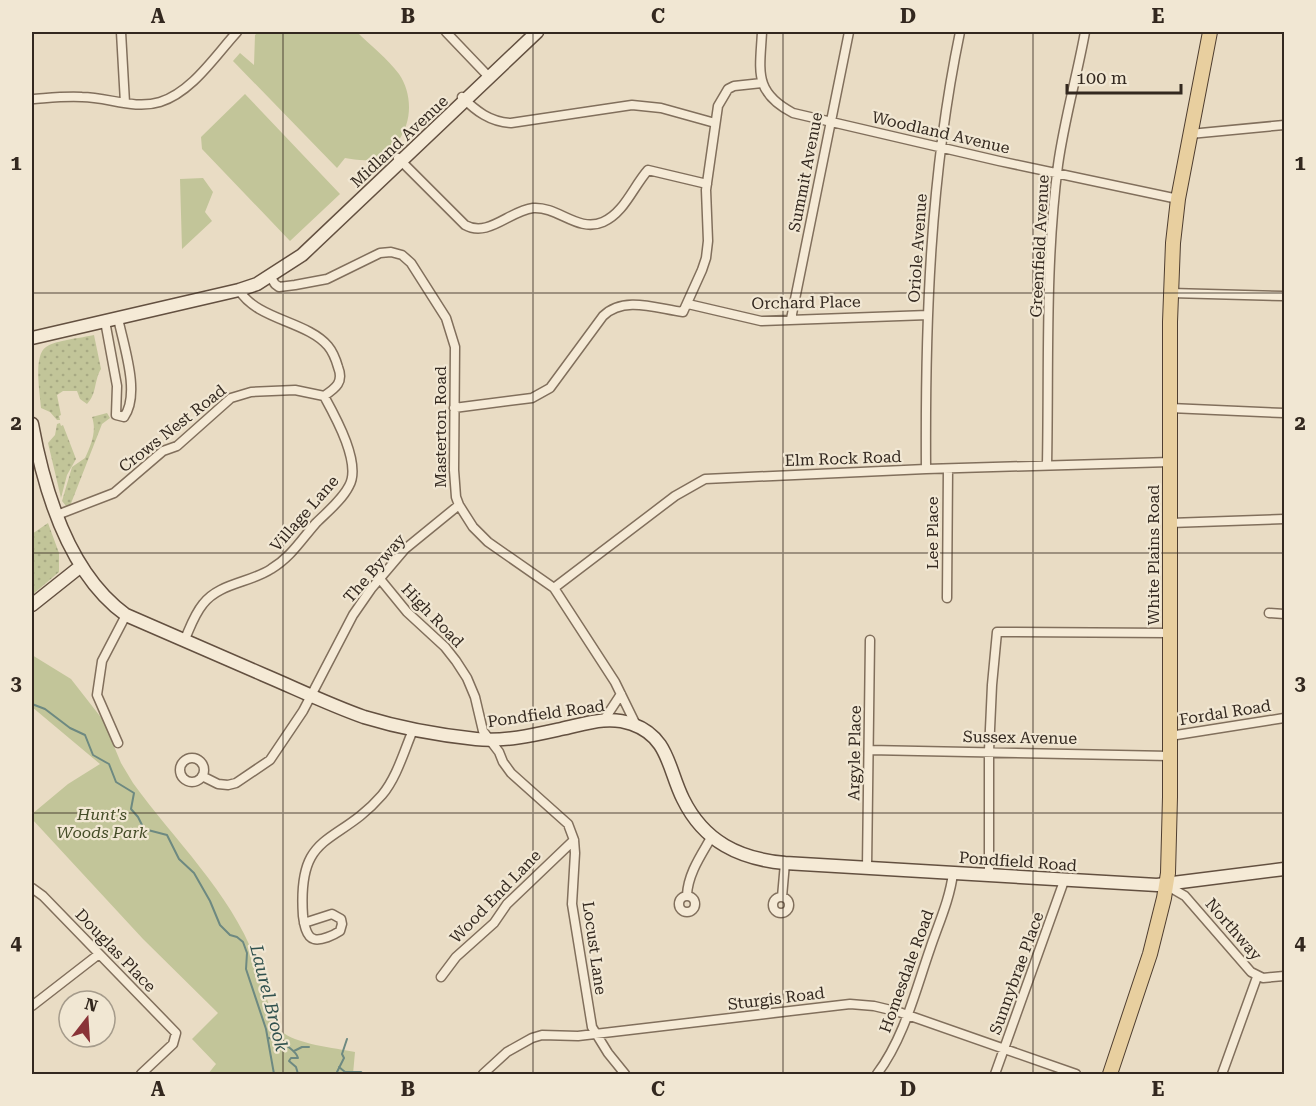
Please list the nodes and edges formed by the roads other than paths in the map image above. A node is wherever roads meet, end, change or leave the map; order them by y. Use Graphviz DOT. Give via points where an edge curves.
graph roads {
  1 [pos="121,32"];
  2 [pos="237,32"];
  3 [pos="446,32"];
  4 [pos="529,32"];
  5 [pos="537,32"];
  6 [pos="762,32"];
  7 [pos="849,32"];
  8 [pos="960,32"];
  9 [pos="1086,32"];
  10 [pos="1210,32"];
  11 [pos="487,75"];
  12 [pos="762,83"];
  13 [pos="463,98"];
  14 [pos="32,99"];
  15 [pos="125,104"];
  16 [pos="830,122"];
  17 [pos="715,123"];
  18 [pos="1284,125"];
  19 [pos="1190,134"];
  20 [pos="940,148"];
  21 [pos="399,159"];
  22 [pos="1058,173"];
  23 [pos="707,183"];
  24 [pos="1178,199"];
  25 [pos="274,273"];
  26 [pos="239,290"];
  27 [pos="1171,293"];
  28 [pos="1284,296"];
  29 [pos="685,308"];
  30 [pos="928,315"];
  31 [pos="111,319"];
  32 [pos="791,319"];
  33 [pos="32,338"];
  34 [pos="117,389"];
  35 [pos="131,389"];
  36 [pos="324,396"];
  37 [pos="454,408"];
  38 [pos="1170,408"];
  39 [pos="1284,413"];
  40 [pos="32,424"];
  41 [pos="1170,462"];
  42 [pos="1047,465"];
  43 [pos="926,469"];
  44 [pos="948,469"];
  45 [pos="459,506"];
  46 [pos="57,515"];
  47 [pos="1284,519"];
  48 [pos="1170,523"];
  49 [pos="81,566"];
  50 [pos="380,579"];
  51 [pos="554,588"];
  52 [pos="947,598"];
  53 [pos="32,605"];
  54 [pos="1269,613"];
  55 [pos="1284,614"];
  56 [pos="126,615"];
  57 [pos="1169,633"];
  58 [pos="870,640"];
  59 [pos="184,641"];
  60 [pos="621,693"];
  61 [pos="312,695"];
  62 [pos="1284,718"];
  63 [pos="604,720"];
  64 [pos="636,725"];
  65 [pos="413,730"];
  66 [pos="1170,736"];
  67 [pos="489,740"];
  68 [pos="118,743"];
  69 [pos="869,750"];
  70 [pos="989,751"];
  71 [pos="1170,756"];
  72 [pos="202,776"];
  73 [pos="712,836"];
  74 [pos="574,840"];
  75 [pos="785,863"];
  76 [pos="867,867"];
  77 [pos="1284,868"];
  78 [pos="953,873"];
  79 [pos="989,876"];
  80 [pos="1064,881"];
  81 [pos="1166,885"];
  82 [pos="32,888"];
  83 [pos="687,895"];
  84 [pos="782,897"];
  85 [pos="304,923"];
  86 [pos="99,954"];
  87 [pos="1284,976"];
  88 [pos="441,977"];
  89 [pos="1257,977"];
  90 [pos="32,1006"];
  91 [pos="907,1014"];
  92 [pos="595,1034"];
  93 [pos="1005,1050"];
  94 [pos="141,1074"];
  95 [pos="483,1074"];
  96 [pos="625,1074"];
  97 [pos="877,1074"];
  98 [pos="996,1074"];
  99 [pos="1076,1074"];
  100 [pos="1110,1074"];
  101 [pos="1222,1074"];
  1 -- 15 [label="street"];
  2 -- 15 [label="street" via="196,78 175,95 155,103"];
  3 -- 11 [label="street"];
  4 -- 11 [label="street, Midland Avenue"];
  5 -- 11 [label="street, Midland Avenue"];
  6 -- 12 [label="street"];
  7 -- 16 [label="street, Summit Avenue"];
  8 -- 20 [label="street, Oriole Avenue"];
  9 -- 22 [label="street, Greenfield Avenue"];
  10 -- 19 [label="main road, White Plains Road"];
  11 -- 13 [label="street, Midland Avenue"];
  12 -- 16 [label="street, Woodland Avenue" via="765,93 780,106"];
  12 -- 17 [label="street" via="728,89 718,106"];
  13 -- 17 [label="street" via="483,115 500,122 632,105 661,108"];
  13 -- 21 [label="street, Midland Avenue"];
  14 -- 15 [label="street" via="83,97"];
  16 -- 20 [label="street, Woodland Avenue"];
  16 -- 32 [label="street, Summit Avenue"];
  17 -- 23 [label="street"];
  18 -- 19 [label="street"];
  19 -- 24 [label="main road, White Plains Road"];
  20 -- 22 [label="street, Woodland Avenue"];
  20 -- 30 [label="street, Oriole Avenue"];
  21 -- 23 [label="street" via="465,225 477,230 524,210 539,208 586,225 600,224 618,211 648,170"];
  21 -- 25 [label="street, Midland Avenue"];
  22 -- 24 [label="street, Woodland Avenue"];
  22 -- 42 [label="street, Greenfield Avenue" via="1050,289"];
  23 -- 29 [label="street" via="708,241"];
  24 -- 27 [label="main road, White Plains Road"];
  25 -- 26 [label="street, Midland Avenue"];
  25 -- 37 [label="street, Masterton Road" via="275,284 295,285 327,279 380,253 402,255 421,276 451,331 455,347"];
  26 -- 31 [label="street, Midland Avenue"];
  26 -- 36 [label="street" via="249,304 315,336 329,347 341,378 337,387"];
  27 -- 28 [label="street"];
  27 -- 38 [label="main road, White Plains Road"];
  29 -- 32 [label="street, Orchard Place" via="761,321"];
  29 -- 37 [label="street, Orchard Place" via="632,304 614,308 603,316 542,394"];
  30 -- 32 [label="street, Orchard Place"];
  30 -- 43 [label="street, Oriole Avenue"];
  31 -- 33 [label="street, Midland Avenue"];
  31 -- 34 [label="street"];
  31 -- 35 [label="street" via="130,374"];
  34 -- 35 [label="street"];
  34 -- 35 [label="street" via="115,411 120,417 127,414"];
  36 -- 46 [label="street, Crows Nest Road" via="285,390 251,392 231,398 177,446 163,451 114,493"];
  36 -- 59 [label="street, Village Lane" via="353,467 350,484 284,560 263,574 207,599"];
  37 -- 45 [label="street, Masterton Road" via="454,484"];
  38 -- 39 [label="street"];
  38 -- 41 [label="main road, White Plains Road"];
  40 -- 46 [label="street, Pondfield Road"];
  41 -- 42 [label="street, Elm Rock Road"];
  41 -- 48 [label="main road, White Plains Road"];
  42 -- 44 [label="street, Elm Rock Road"];
  43 -- 44 [label="street, Elm Rock Road"];
  43 -- 51 [label="street, Elm Rock Road" via="705,479 675,496"];
  44 -- 52 [label="street, Lee Place"];
  45 -- 50 [label="street, The Byway" via="405,549"];
  45 -- 51 [label="street, Masterton Road" via="488,543"];
  46 -- 49 [label="street, Pondfield Road"];
  47 -- 48 [label="street"];
  48 -- 57 [label="main road, White Plains Road"];
  49 -- 53 [label="street"];
  49 -- 56 [label="street, Pondfield Road"];
  50 -- 61 [label="street, The Byway" via="353,615"];
  50 -- 67 [label="street, High Road" via="456,660 471,687"];
  51 -- 60 [label="street, Masterton Road"];
  54 -- 55 [label="street"];
  56 -- 59 [label="street, Pondfield Road"];
  56 -- 68 [label="street" via="102,661 97,695"];
  57 -- 66 [label="main road, White Plains Road"];
  57 -- 70 [label="street" via="997,632"];
  58 -- 69 [label="street, Argyle Place"];
  59 -- 61 [label="street, Pondfield Road"];
  60 -- 63 [label="street"];
  60 -- 64 [label="street, Masterton Road"];
  61 -- 65 [label="street, Pondfield Road" via="362,716"];
  61 -- 72 [label="street, The Byway" via="294,727 262,767 228,785"];
  62 -- 66 [label="street, Fordal Road"];
  63 -- 64 [label="street, Pondfield Road"];
  63 -- 67 [label="street, Pondfield Road"];
  64 -- 73 [label="street, Pondfield Road" via="654,735 683,799"];
  65 -- 67 [label="street, Pondfield Road"];
  65 -- 85 [label="street" via="382,795 312,853 304,872"];
  66 -- 71 [label="main road, White Plains Road"];
  67 -- 74 [label="street" via="512,773 568,824"];
  69 -- 70 [label="street, Sussex Avenue"];
  69 -- 76 [label="street, Argyle Place"];
  70 -- 71 [label="street, Sussex Avenue"];
  70 -- 79 [label="street"];
  71 -- 81 [label="main road, White Plains Road"];
  73 -- 75 [label="street, Pondfield Road" via="748,858"];
  73 -- 83 [label="street" via="693,871"];
  74 -- 88 [label="street, Wood End Lane" via="507,904 494,923 456,957"];
  74 -- 92 [label="street, Locust Lane" via="572,904"];
  75 -- 76 [label="street, Pondfield Road"];
  75 -- 84 [label="street"];
  76 -- 78 [label="street, Pondfield Road"];
  77 -- 81 [label="street, Pondfield Road"];
  78 -- 79 [label="street, Pondfield Road"];
  78 -- 91 [label="street, Homesdale Road" via="950,892"];
  79 -- 80 [label="street, Pondfield Road"];
  80 -- 81 [label="street, Pondfield Road"];
  80 -- 93 [label="street, Sunnybrae Place"];
  81 -- 89 [label="street, Northway" via="1185,896"];
  81 -- 100 [label="main road, White Plains Road" via="1150,954"];
  82 -- 86 [label="street, Douglas Place"];
  86 -- 90 [label="street"];
  86 -- 94 [label="street, Douglas Place" via="176,1036 173,1044"];
  87 -- 89 [label="street, Northway"];
  89 -- 101 [label="street"];
  91 -- 92 [label="street, Sturgis Road" via="850,1004"];
  91 -- 93 [label="street, Sturgis Road"];
  91 -- 97 [label="street, Homesdale Road" via="895,1046"];
  92 -- 95 [label="street, Sturgis Road" via="532,1038 507,1052"];
  92 -- 96 [label="street, Locust Lane"];
  93 -- 98 [label="street, Sunnybrae Place"];
  93 -- 99 [label="street, Sturgis Road"];
}
